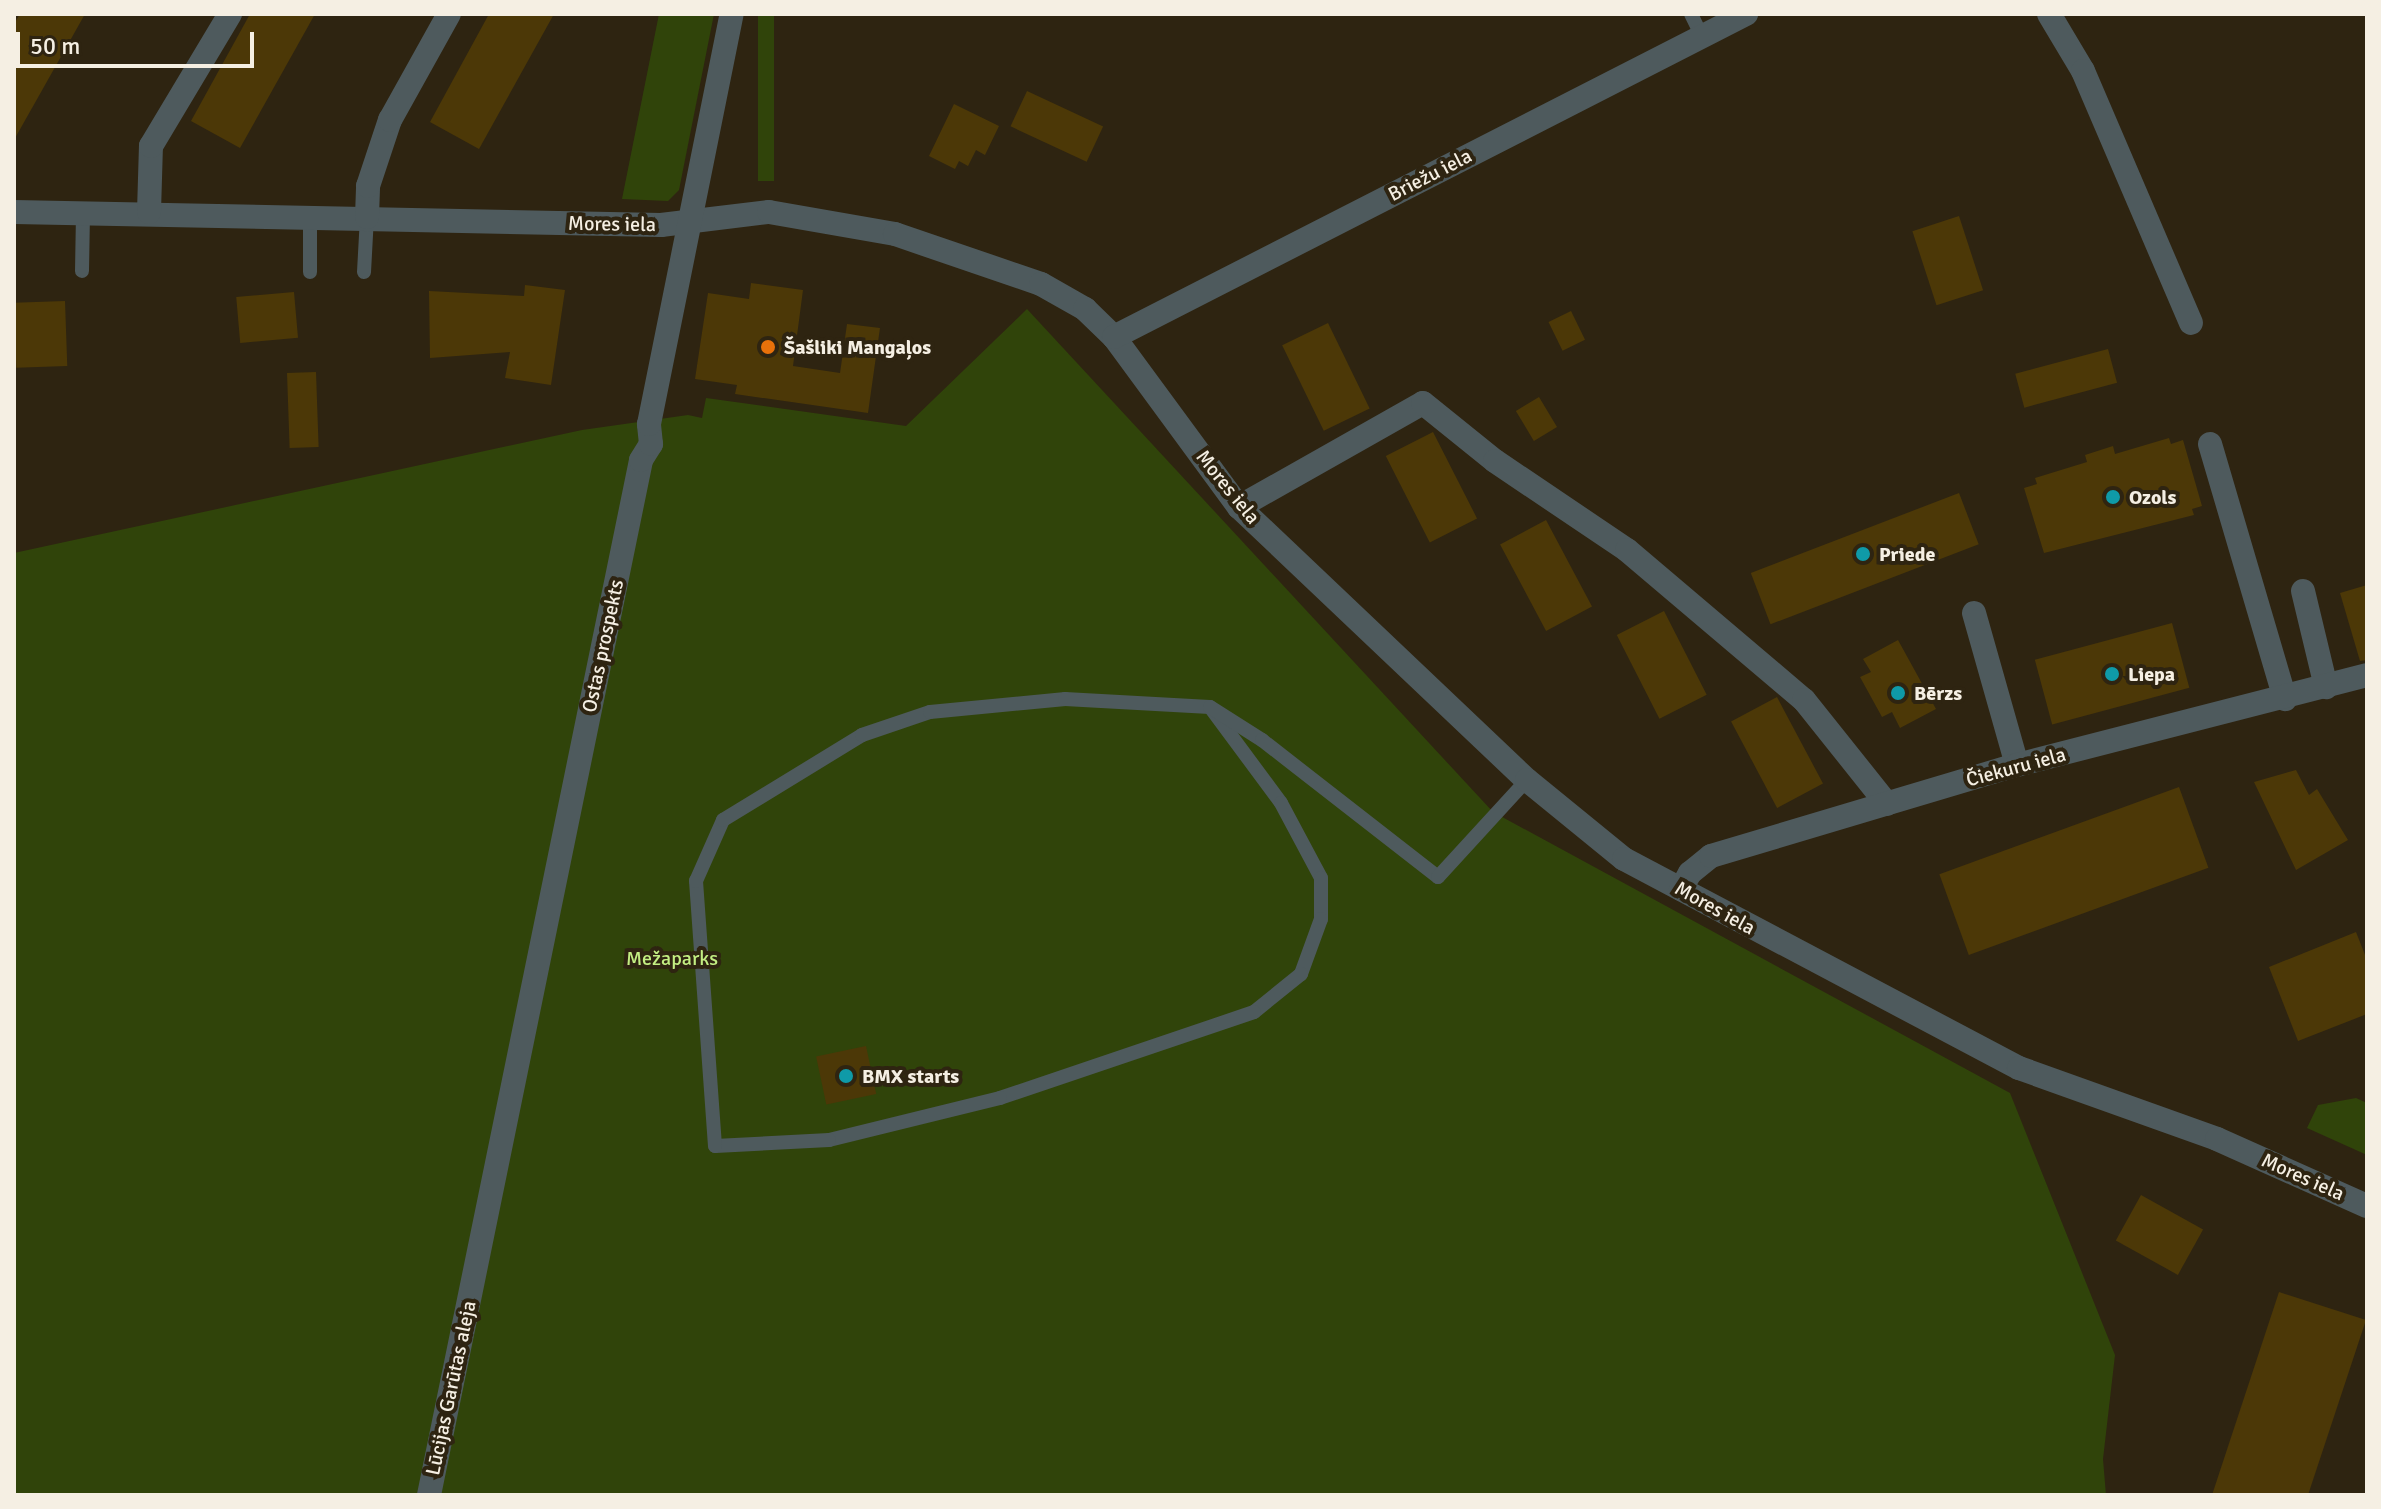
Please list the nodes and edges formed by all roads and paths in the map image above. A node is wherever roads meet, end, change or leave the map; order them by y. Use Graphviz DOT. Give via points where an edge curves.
graph roads {
  1 [pos="230,14"];
  2 [pos="449,14"];
  3 [pos="732,14"];
  4 [pos="1691,14"];
  5 [pos="1746,14"];
  6 [pos="2049,14"];
  7 [pos="1702,37"];
  8 [pos="14,212"];
  9 [pos="83,212"];
  10 [pos="149,212"];
  11 [pos="310,216"];
  12 [pos="367,217"];
  13 [pos="690,219"];
  14 [pos="82,271"];
  15 [pos="310,272"];
  16 [pos="364,272"];
  17 [pos="2191,323"];
  18 [pos="1114,337"];
  19 [pos="2210,444"];
  20 [pos="1239,507"];
  21 [pos="2303,591"];
  22 [pos="1974,613"];
  23 [pos="2367,675"];
  24 [pos="2326,687"];
  25 [pos="2285,699"];
  26 [pos="1210,707"];
  27 [pos="2017,765"];
  28 [pos="1527,780"];
  29 [pos="1887,804"];
  30 [pos="1681,889"];
  31 [pos="2367,1206"];
  32 [pos="473,1280"];
  33 [pos="429,1495"];
  1 -- 10 [label="street" via="151,146"];
  2 -- 12 [label="street" via="390,120 368,186"];
  3 -- 13 [label="street, Ostas prospekts"];
  4 -- 7 [label="lane"];
  5 -- 7 [label="street, Briežu iela"];
  6 -- 17 [label="street" via="2083,71"];
  7 -- 18 [label="street, Briežu iela"];
  8 -- 9 [label="street, Mores iela"];
  9 -- 10 [label="street, Mores iela"];
  9 -- 14 [label="lane"];
  10 -- 11 [label="street, Mores iela"];
  11 -- 12 [label="street, Mores iela"];
  11 -- 15 [label="lane"];
  12 -- 13 [label="street, Mores iela" via="620,225"];
  12 -- 16 [label="lane"];
  13 -- 18 [label="street, Mores iela" via="769,212 895,234 1041,284 1085,309"];
  13 -- 32 [label="street, Ostas prospekts" via="649,424 651,444 641,460"];
  18 -- 20 [label="street, Mores iela"];
  19 -- 25 [label="street"];
  20 -- 28 [label="street, Mores iela"];
  20 -- 29 [label="street" via="1423,403 1495,461 1627,550 1804,700"];
  21 -- 24 [label="street"];
  22 -- 27 [label="street"];
  23 -- 24 [label="street, Čiekuru iela"];
  24 -- 25 [label="street, Čiekuru iela"];
  25 -- 27 [label="street, Čiekuru iela"];
  26 -- 26 [label="lane" via="1281,803 1321,878 1321,919 1301,974 1254,1012 1000,1098 829,1140 715,1146 696,881 723,820 862,735 930,712 1065,699"];
  26 -- 28 [label="lane" via="1262,740 1438,877"];
  27 -- 29 [label="street, Čiekuru iela"];
  28 -- 30 [label="street, Mores iela" via="1624,859"];
  29 -- 30 [label="street, Čiekuru iela" via="1711,856 1690,873"];
  30 -- 31 [label="street, Mores iela" via="2019,1068 2217,1139"];
  32 -- 33 [label="street, Lūcijas Garūtas aleja"];
}
